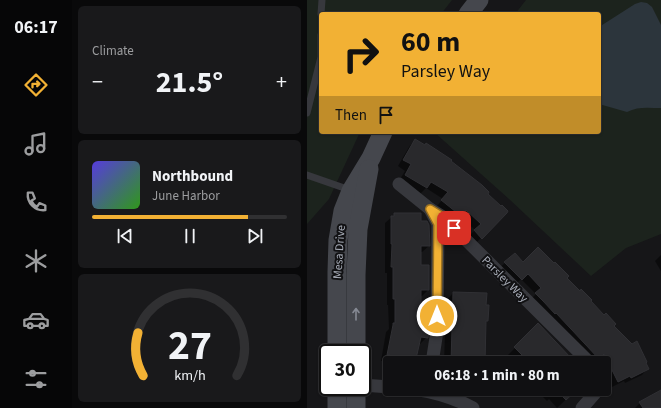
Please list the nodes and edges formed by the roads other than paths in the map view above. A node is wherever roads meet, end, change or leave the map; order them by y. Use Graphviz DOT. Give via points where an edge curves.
graph roads {
  1 [pos="322,0"];
  2 [pos="479,0"];
  3 [pos="321,12"];
  4 [pos="470,12"];
  5 [pos="319,65"];
  6 [pos="307,112"];
  7 [pos="382,134"];
  8 [pos="371,158"];
  9 [pos="307,175"];
  10 [pos="399,184"];
  11 [pos="351,190"];
  12 [pos="430,209"];
  13 [pos="337,344"];
  14 [pos="356,344"];
  15 [pos="433,356"];
  16 [pos="583,356"];
  17 [pos="371,386"];
  18 [pos="383,386"];
  19 [pos="337,396"];
  20 [pos="356,396"];
  21 [pos="434,396"];
  22 [pos="592,396"];
  23 [pos="446,402"];
  24 [pos="337,408"];
  25 [pos="356,408"];
  26 [pos="473,408"];
  27 [pos="582,408"];
  1 -- 3 [label="lane"];
  2 -- 4 [label="main road"];
  5 -- 6 [label="lane"];
  7 -- 8 [label="main road, Mesa Drive"];
  8 -- 11 [label="main road, Mesa Drive"];
  14 -- 8 [label="main road, Mesa Drive, one-way" via="358,229"];
  9 -- 11 [label="lane"];
  10 -- 12 [label="street, Parsley Way"];
  11 -- 13 [label="main road, Mesa Drive" via="343,211 338,240"];
  12 -- 15 [label="street" via="438,224 437,331"];
  12 -- 16 [label="street, Parsley Way" via="443,217"];
  17 -- 18 [label="street"];
  19 -- 24 [label="main road"];
  20 -- 25 [label="main road"];
  21 -- 23 [label="street"];
  22 -- 27 [label="street"];
  23 -- 26 [label="street"];
}
